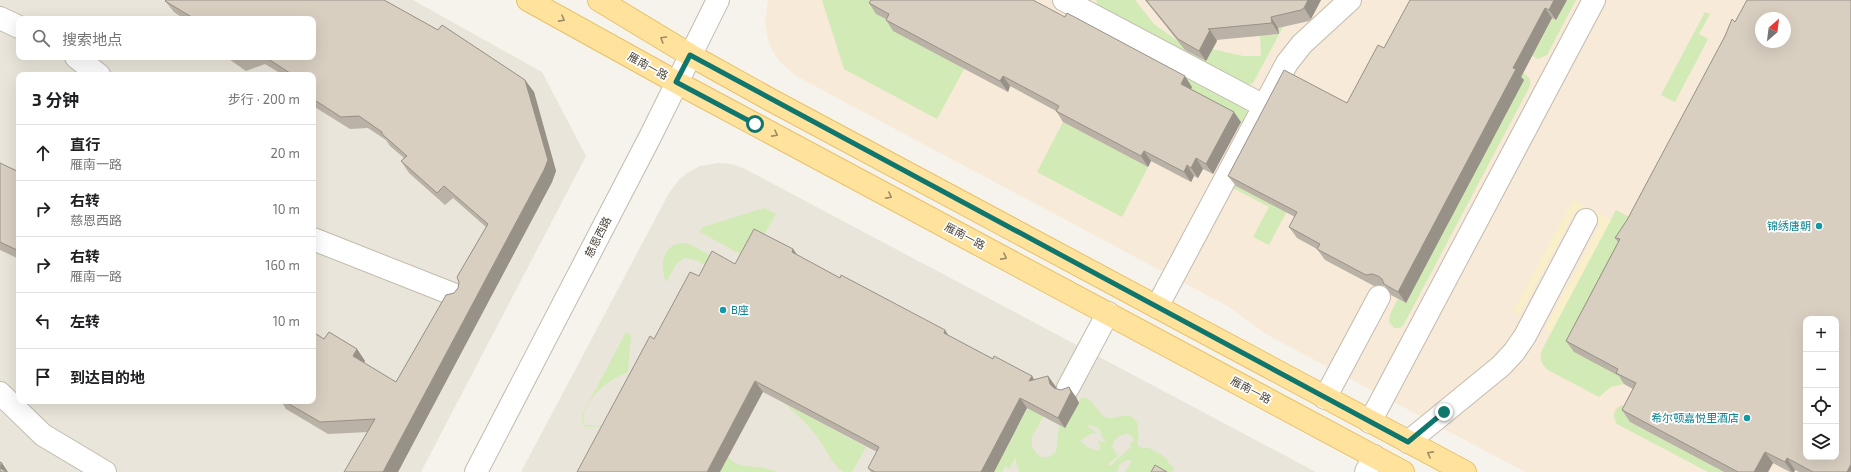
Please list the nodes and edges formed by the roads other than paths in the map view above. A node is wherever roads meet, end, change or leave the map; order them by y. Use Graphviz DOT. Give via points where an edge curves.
graph roads {
  1 [pos="528,0"];
  2 [pos="599,0"];
  3 [pos="718,0"];
  4 [pos="1064,0"];
  5 [pos="1350,0"];
  6 [pos="1594,0"];
  7 [pos="0,18"];
  8 [pos="16,26"];
  9 [pos="690,55"];
  10 [pos="80,60"];
  11 [pos="95,72"];
  12 [pos="676,82"];
  13 [pos="1264,106"];
  14 [pos="1586,220"];
  15 [pos="316,240"];
  16 [pos="455,295"];
  17 [pos="1379,297"];
  18 [pos="1157,307"];
  19 [pos="1108,313"];
  20 [pos="1068,388"];
  21 [pos="0,393"];
  22 [pos="1324,398"];
  23 [pos="1370,422"];
  24 [pos="1408,442"];
  25 [pos="1370,464"];
  26 [pos="105,472"];
  27 [pos="476,472"];
  28 [pos="1403,472"];
  29 [pos="1465,472"];
  1 -- 12 [label="main road, 雁南一路, one-way"];
  9 -- 2 [label="main road, one-way"];
  3 -- 9 [label="street, 慈恩西路"];
  4 -- 13 [label="street"];
  5 -- 13 [label="street" via="1296,51"];
  6 -- 23 [label="street"];
  7 -- 8 [label="street"];
  9 -- 12 [label="street, 慈恩西路"];
  9 -- 18 [label="main road"];
  10 -- 11 [label="street"];
  12 -- 19 [label="main road, 雁南一路, one-way"];
  12 -- 27 [label="street, 慈恩西路"];
  13 -- 18 [label="street"];
  14 -- 24 [label="street" via="1514,352 1501,366"];
  15 -- 16 [label="street"];
  17 -- 22 [label="street"];
  18 -- 22 [label="main road"];
  19 -- 20 [label="street"];
  19 -- 25 [label="main road, 雁南一路"];
  21 -- 26 [label="street" via="43,435"];
  22 -- 23 [label="main road"];
  23 -- 24 [label="main road"];
  29 -- 24 [label="main road, one-way"];
  25 -- 28 [label="main road, 雁南一路"];
}
